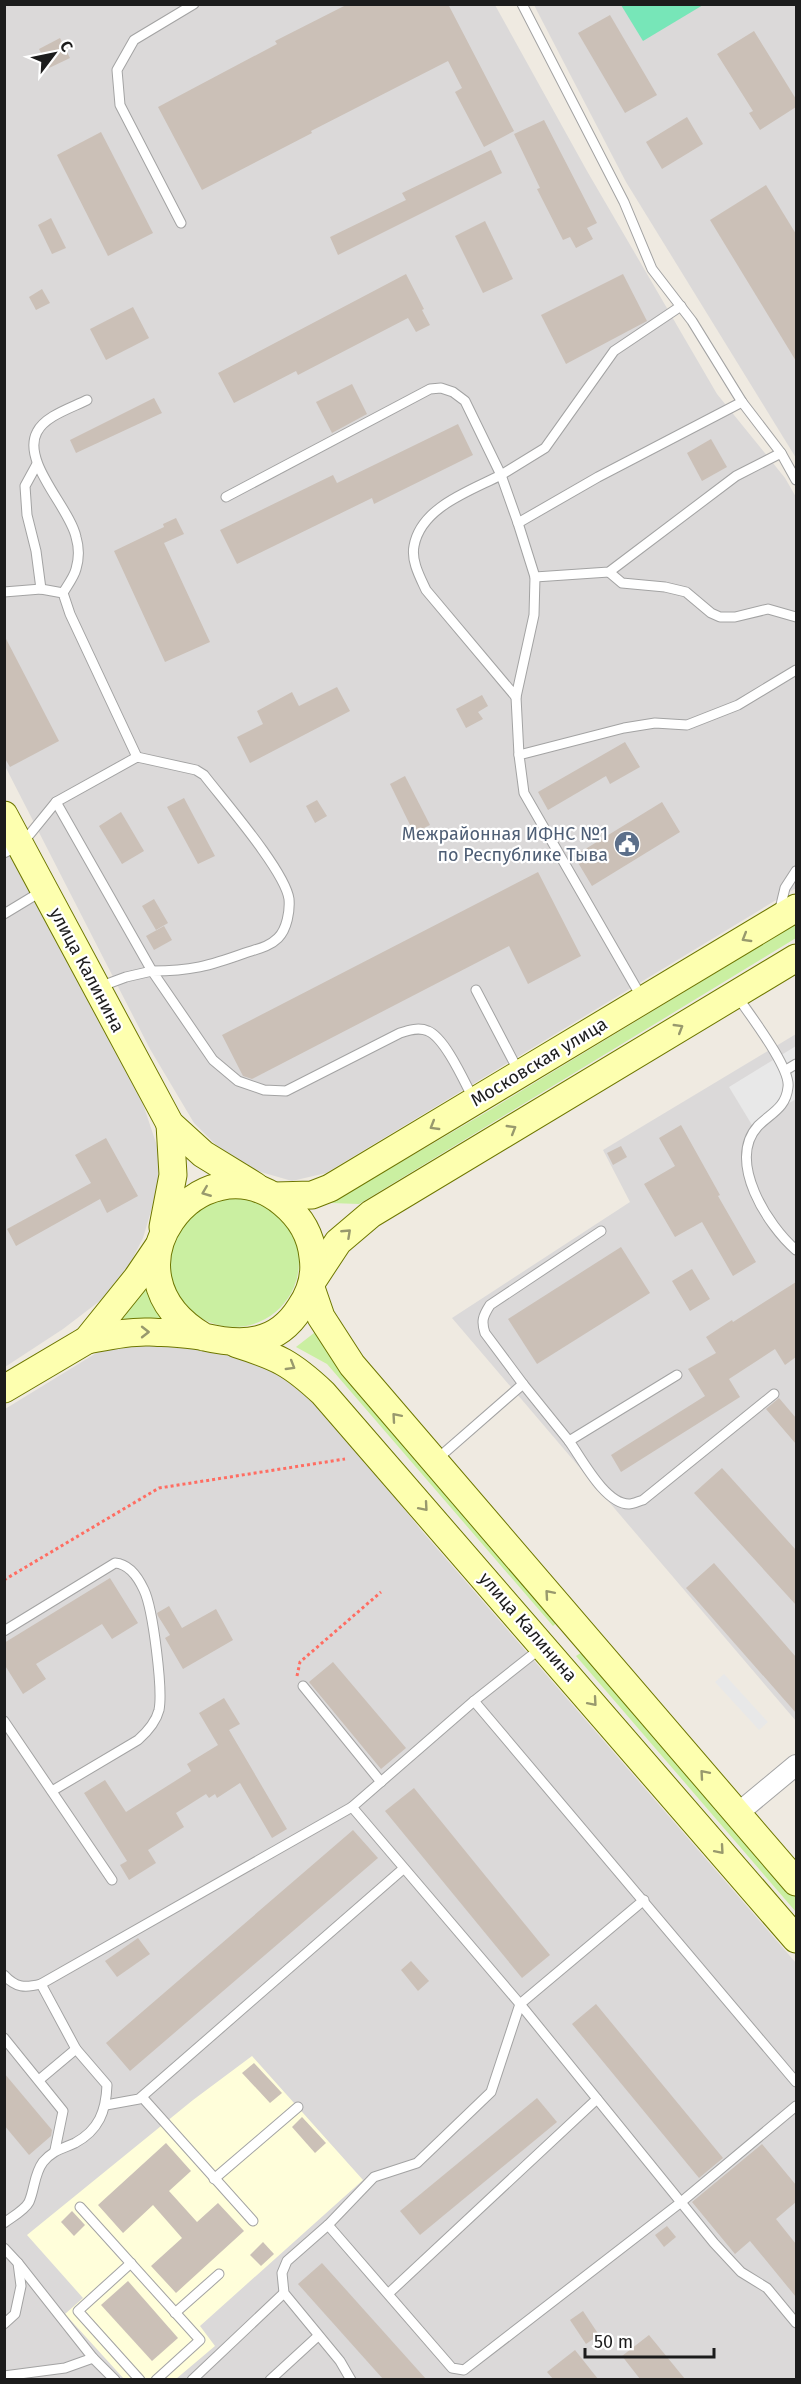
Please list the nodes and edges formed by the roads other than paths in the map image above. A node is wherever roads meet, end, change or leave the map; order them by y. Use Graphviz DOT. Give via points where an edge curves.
graph roads {
  1 [pos="194,4"];
  2 [pos="522,4"];
  3 [pos="181,223"];
  4 [pos="681,306"];
  5 [pos="87,400"];
  6 [pos="742,402"];
  7 [pos="782,453"];
  8 [pos="37,464"];
  9 [pos="501,475"];
  10 [pos="796,480"];
  11 [pos="226,497"];
  12 [pos="518,523"];
  13 [pos="609,572"];
  14 [pos="535,577"];
  15 [pos="41,589"];
  16 [pos="4,592"];
  17 [pos="63,593"];
  18 [pos="796,617"];
  19 [pos="796,669"];
  20 [pos="516,697"];
  21 [pos="519,755"];
  22 [pos="137,757"];
  23 [pos="56,802"];
  24 [pos="4,815"];
  25 [pos="13,849"];
  26 [pos="796,871"];
  27 [pos="44,890"];
  28 [pos="4,914"];
  29 [pos="787,914"];
  30 [pos="796,958"];
  31 [pos="152,971"];
  32 [pos="96,988"];
  33 [pos="476,990"];
  34 [pos="736,994"];
  35 [pos="643,1000"];
  36 [pos="796,1064"];
  37 [pos="786,1070"];
  38 [pos="520,1074"];
  39 [pos="475,1101"];
  40 [pos="170,1124"];
  41 [pos="268,1193"];
  42 [pos="601,1231"];
  43 [pos="159,1242"];
  44 [pos="796,1250"];
  45 [pos="312,1284"];
  46 [pos="204,1337"];
  47 [pos="87,1340"];
  48 [pos="237,1344"];
  49 [pos="677,1376"];
  50 [pos="523,1384"];
  51 [pos="4,1389"];
  52 [pos="774,1394"];
  53 [pos="569,1441"];
  54 [pos="435,1461"];
  55 [pos="572,1621"];
  56 [pos="4,1631"];
  57 [pos="544,1645"];
  58 [pos="303,1686"];
  59 [pos="474,1701"];
  60 [pos="4,1721"];
  61 [pos="796,1765"];
  62 [pos="381,1782"];
  63 [pos="52,1791"];
  64 [pos="352,1807"];
  65 [pos="738,1814"];
  66 [pos="403,1869"];
  67 [pos="112,1880"];
  68 [pos="796,1882"];
  69 [pos="644,1900"];
  70 [pos="796,1939"];
  71 [pos="4,1975"];
  72 [pos="41,1984"];
  73 [pos="520,2004"];
  74 [pos="4,2038"];
  75 [pos="76,2049"];
  76 [pos="796,2066"];
  77 [pos="789,2073"];
  78 [pos="39,2080"];
  79 [pos="796,2082"];
  80 [pos="142,2097"];
  81 [pos="597,2099"];
  82 [pos="106,2105"];
  83 [pos="796,2106"];
  84 [pos="298,2107"];
  85 [pos="55,2150"];
  86 [pos="214,2179"];
  87 [pos="680,2203"];
  88 [pos="80,2207"];
  89 [pos="253,2221"];
  90 [pos="4,2223"];
  91 [pos="328,2225"];
  92 [pos="4,2248"];
  93 [pos="18,2263"];
  94 [pos="131,2263"];
  95 [pos="219,2274"];
  96 [pos="285,2293"];
  97 [pos="388,2293"];
  98 [pos="80,2313"];
  99 [pos="175,2313"];
  100 [pos="796,2323"];
  101 [pos="4,2324"];
  102 [pos="67,2325"];
  103 [pos="318,2336"];
  104 [pos="93,2358"];
  105 [pos="6,2377"];
  106 [pos="30,2377"];
  107 [pos="115,2379"];
  108 [pos="140,2379"];
  109 [pos="156,2379"];
  110 [pos="192,2379"];
  111 [pos="270,2379"];
  112 [pos="351,2379"];
  1 -- 3 [label="lane" via="134,40 117,70 120,105"];
  2 -- 4 [label="lane" via="619,192 652,269"];
  4 -- 6 [label="lane"];
  4 -- 9 [label="lane" via="614,351 544,448"];
  5 -- 8 [label="lane" via="46,421 37,432 33,446"];
  6 -- 7 [label="lane"];
  6 -- 12 [label="lane"];
  7 -- 10 [label="lane"];
  7 -- 13 [label="lane" via="736,476"];
  8 -- 15 [label="lane" via="25,486"];
  8 -- 17 [label="lane" via="76,535 76,570"];
  9 -- 11 [label="lane" via="465,401 453,392 430,388"];
  9 -- 12 [label="lane"];
  9 -- 20 [label="lane" via="442,506 424,523 413,547 416,570 426,590"];
  12 -- 14 [label="lane"];
  13 -- 14 [label="lane"];
  13 -- 18 [label="lane" via="622,583 686,592 720,617 768,609"];
  14 -- 20 [label="lane" via="534,615"];
  15 -- 16 [label="lane"];
  15 -- 17 [label="lane"];
  17 -- 22 [label="lane"];
  19 -- 21 [label="lane" via="738,705 687,725 654,723"];
  20 -- 21 [label="lane"];
  21 -- 35 [label="lane" via="524,793"];
  22 -- 23 [label="lane"];
  22 -- 31 [label="lane" via="204,775 275,869 289,900 286,923 267,946 203,968"];
  23 -- 25 [label="lane"];
  23 -- 31 [label="lane"];
  24 -- 25 [label="main road, улица Калинина"];
  25 -- 27 [label="main road, улица Калинина"];
  26 -- 29 [label="lane" via="785,888"];
  27 -- 28 [label="lane"];
  27 -- 32 [label="main road, улица Калинина"];
  29 -- 35 [label="main road, Московская улица, one-way"];
  30 -- 34 [label="main road"];
  31 -- 32 [label="lane"];
  31 -- 39 [label="lane" via="213,1060 238,1082 264,1090 286,1091 400,1033 426,1030 446,1049"];
  32 -- 40 [label="main road, улица Калинина"];
  33 -- 38 [label="lane"];
  34 -- 37 [label="lane"];
  45 -- 34 [label="main road, one-way" via="338,1242 371,1214"];
  35 -- 38 [label="main road, Московская улица"];
  36 -- 37 [label="lane"];
  37 -- 44 [label="lane" via="789,1086 785,1099 751,1137 747,1164 750,1183 761,1205 784,1240"];
  38 -- 39 [label="main road, Московская улица"];
  39 -- 41 [label="main road, Московская улица, one-way" via="330,1188 312,1195"];
  40 -- 41 [label="main road, улица Калинина" via="203,1154"];
  40 -- 43 [label="main road, улица Калинина" via="173,1175"];
  41 -- 43 [label="main road, one-way" via="241,1185 201,1193 171,1219"];
  41 -- 45 [label="main road" via="293,1210 304,1227 312,1246"];
  42 -- 50 [label="lane" via="490,1305 484,1314 481,1323 485,1333"];
  43 -- 46 [label="main road" via="156,1265 165,1300 181,1322"];
  43 -- 47 [label="main road" via="137,1278"];
  45 -- 48 [label="main road" via="296,1316 279,1330 259,1340"];
  54 -- 45 [label="main road, улица Калинина, one-way" via="352,1365 321,1317"];
  47 -- 46 [label="main road, one-way" via="129,1332"];
  46 -- 48 [label="main road"];
  47 -- 51 [label="main road"];
  48 -- 57 [label="main road, улица Калинина, one-way" via="273,1355 298,1370 323,1393"];
  49 -- 53 [label="lane"];
  50 -- 53 [label="lane"];
  50 -- 54 [label="lane"];
  52 -- 53 [label="lane" via="643,1500 630,1504 608,1496"];
  55 -- 54 [label="main road, улица Калинина, one-way"];
  55 -- 57 [label="main road"];
  65 -- 55 [label="main road, улица Калинина, one-way"];
  56 -- 63 [label="lane" via="115,1563 124,1564 144,1590 151,1616 160,1696 154,1722 138,1740"];
  57 -- 59 [label="lane"];
  57 -- 70 [label="main road, улица Калинина, one-way"];
  58 -- 62 [label="lane"];
  59 -- 62 [label="lane"];
  59 -- 69 [label="lane"];
  60 -- 63 [label="lane"];
  61 -- 65 [label="street"];
  62 -- 64 [label="lane"];
  63 -- 67 [label="lane"];
  64 -- 66 [label="lane"];
  64 -- 72 [label="lane"];
  65 -- 68 [label="main road, улица Калинина"];
  66 -- 73 [label="lane"];
  66 -- 80 [label="lane"];
  69 -- 73 [label="lane"];
  69 -- 77 [label="lane"];
  71 -- 72 [label="lane" via="27,1988"];
  72 -- 75 [label="lane"];
  73 -- 81 [label="lane"];
  73 -- 91 [label="lane" via="491,2092 417,2163 374,2176"];
  74 -- 78 [label="lane"];
  75 -- 78 [label="lane"];
  75 -- 82 [label="lane" via="107,2085"];
  76 -- 77 [label="lane"];
  77 -- 79 [label="lane"];
  78 -- 85 [label="lane" via="63,2111"];
  80 -- 82 [label="lane"];
  80 -- 86 [label="lane"];
  81 -- 87 [label="lane"];
  81 -- 97 [label="lane"];
  82 -- 85 [label="lane" via="93,2130 75,2143"];
  83 -- 87 [label="lane"];
  84 -- 86 [label="lane"];
  85 -- 90 [label="lane" via="37,2173 28,2204"];
  86 -- 89 [label="lane"];
  87 -- 97 [label="lane" via="465,2370 452,2368"];
  87 -- 100 [label="lane" via="741,2272 767,2288"];
  88 -- 94 [label="lane"];
  91 -- 96 [label="lane" via="287,2261 282,2273"];
  91 -- 97 [label="lane"];
  92 -- 93 [label="lane"];
  93 -- 101 [label="lane" via="21,2286 15,2314"];
  93 -- 102 [label="lane"];
  94 -- 98 [label="lane"];
  94 -- 99 [label="lane"];
  95 -- 99 [label="lane"];
  96 -- 103 [label="lane"];
  96 -- 110 [label="lane"];
  98 -- 102 [label="lane"];
  98 -- 108 [label="lane"];
  99 -- 109 [label="lane" via="200,2340"];
  102 -- 104 [label="lane"];
  103 -- 111 [label="lane"];
  103 -- 112 [label="lane" via="348,2370"];
  104 -- 106 [label="lane"];
  104 -- 107 [label="lane"];
  105 -- 106 [label="lane"];
}
